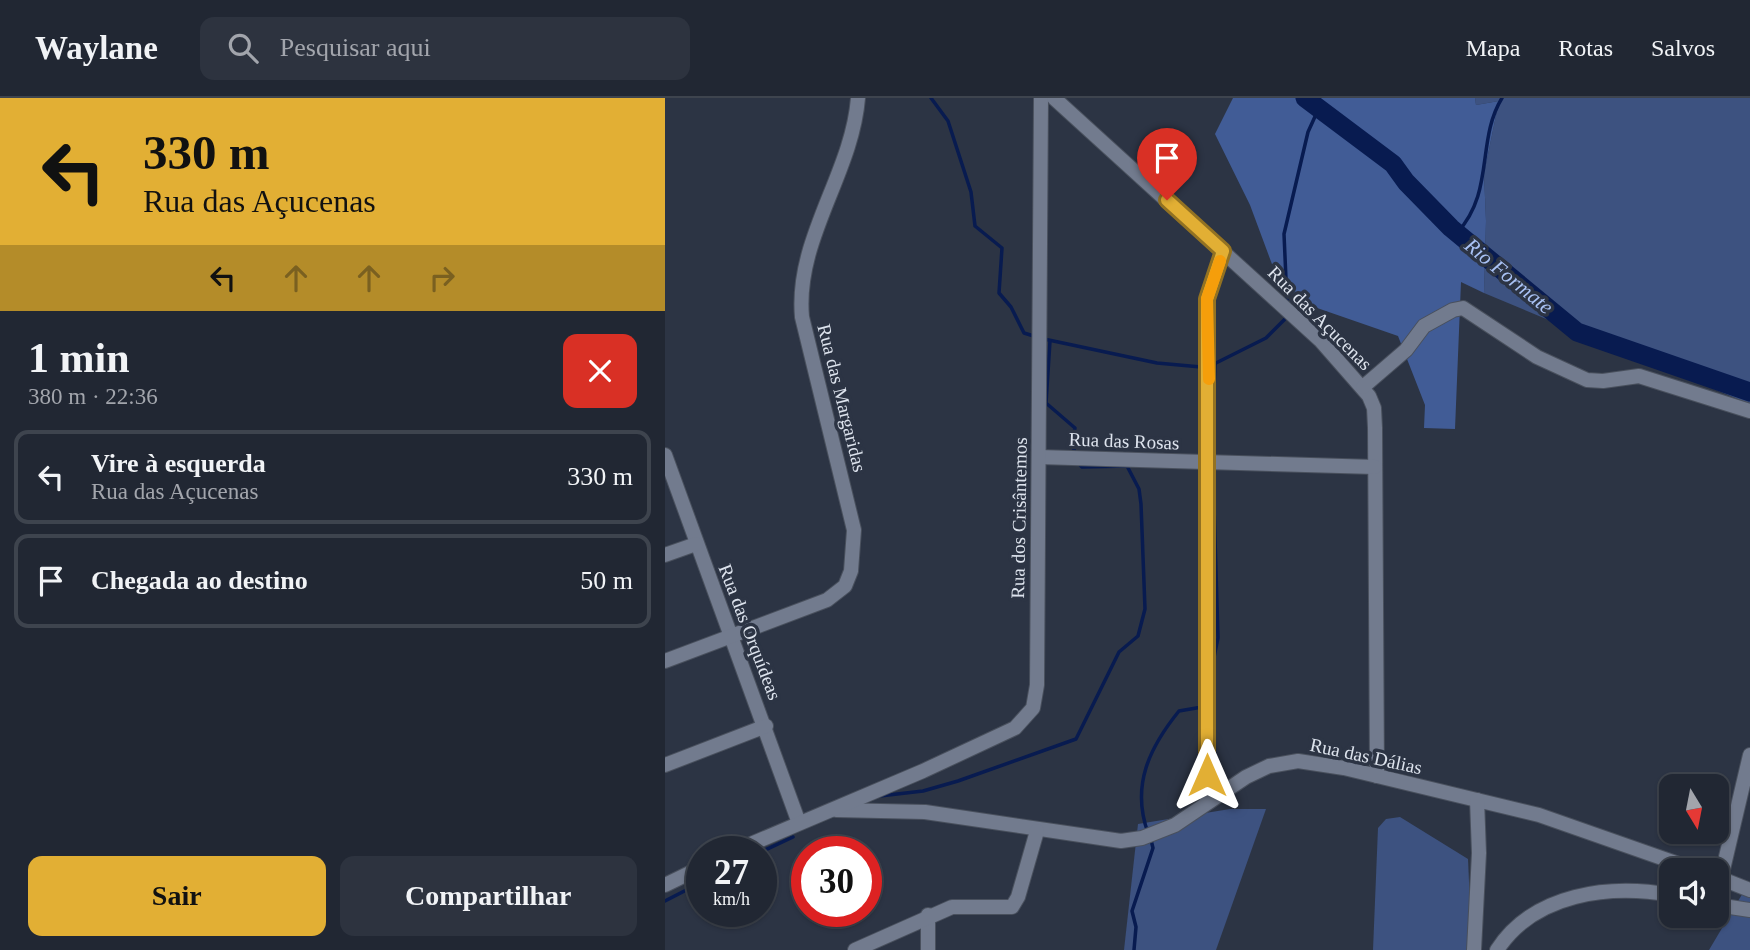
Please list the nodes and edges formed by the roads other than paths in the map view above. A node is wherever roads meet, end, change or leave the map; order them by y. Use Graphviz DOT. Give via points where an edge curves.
graph roads {
  1 [pos="858,98"];
  2 [pos="1041,98"];
  3 [pos="1054,98"];
  4 [pos="1223,251"];
  5 [pos="1363,387"];
  6 [pos="1750,411"];
  7 [pos="665,455"];
  8 [pos="1039,457"];
  9 [pos="1207,463"];
  10 [pos="1375,467"];
  11 [pos="696,544"];
  12 [pos="665,555"];
  13 [pos="729,637"];
  14 [pos="665,661"];
  15 [pos="766,726"];
  16 [pos="1750,755"];
  17 [pos="665,765"];
  18 [pos="1377,776"];
  19 [pos="1477,800"];
  20 [pos="1207,801"];
  21 [pos="829,810"];
  22 [pos="803,821"];
  23 [pos="1037,831"];
  24 [pos="769,836"];
  25 [pos="1662,858"];
  26 [pos="1724,858"];
  27 [pos="686,875"];
  28 [pos="665,885"];
  29 [pos="1659,893"];
  30 [pos="1729,907"];
  31 [pos="1750,910"];
  32 [pos="928,915"];
  33 [pos="855,950"];
  34 [pos="928,950"];
  35 [pos="1474,950"];
  36 [pos="1497,950"];
  1 -- 13 [label="street, Rua das Margaridas" via="843,162 801,276 800,298 854,530 852,571 845,586 827,600"];
  2 -- 8 [label="street, Rua dos Crisântemos"];
  3 -- 4 [label="street, Rua das Açucenas"];
  4 -- 5 [label="street, Rua das Açucenas" via="1320,340"];
  4 -- 9 [label="street" via="1207,299"];
  5 -- 6 [label="street" via="1406,350 1424,327 1463,308 1537,357 1587,380 1639,376"];
  5 -- 10 [label="street, Rua das Açucenas" via="1374,408"];
  7 -- 11 [label="street, Rua das Orquídeas"];
  8 -- 9 [label="street, Rua das Rosas"];
  8 -- 21 [label="street, Rua dos Crisântemos" via="1033,708 1015,728"];
  9 -- 10 [label="street, Rua das Rosas"];
  9 -- 20 [label="street"];
  10 -- 18 [label="street, Rua das Açucenas"];
  11 -- 12 [label="street"];
  11 -- 13 [label="street, Rua das Orquídeas"];
  13 -- 14 [label="street, Rua das Margaridas"];
  13 -- 15 [label="street, Rua das Orquídeas"];
  15 -- 17 [label="street"];
  15 -- 22 [label="street, Rua das Orquídeas"];
  16 -- 26 [label="street"];
  18 -- 19 [label="street, Rua das Dálias"];
  18 -- 20 [label="street, Rua das Dálias" via="1315,762 1283,762 1246,777"];
  19 -- 25 [label="street, Rua das Dálias" via="1539,815"];
  19 -- 35 [label="street"];
  20 -- 23 [label="street, Rua das Dálias" via="1175,825 1142,838 1098,840"];
  21 -- 22 [label="street, Rua dos Crisântemos"];
  21 -- 23 [label="street, Rua das Dálias" via="925,812"];
  22 -- 24 [label="street, Rua dos Crisântemos"];
  23 -- 32 [label="street" via="1012,906 964,904"];
  27 -- 28 [label="street"];
  29 -- 36 [label="street" via="1629,889 1576,896 1529,920"];
  30 -- 31 [label="street"];
  32 -- 33 [label="street"];
  32 -- 34 [label="street"];
}
